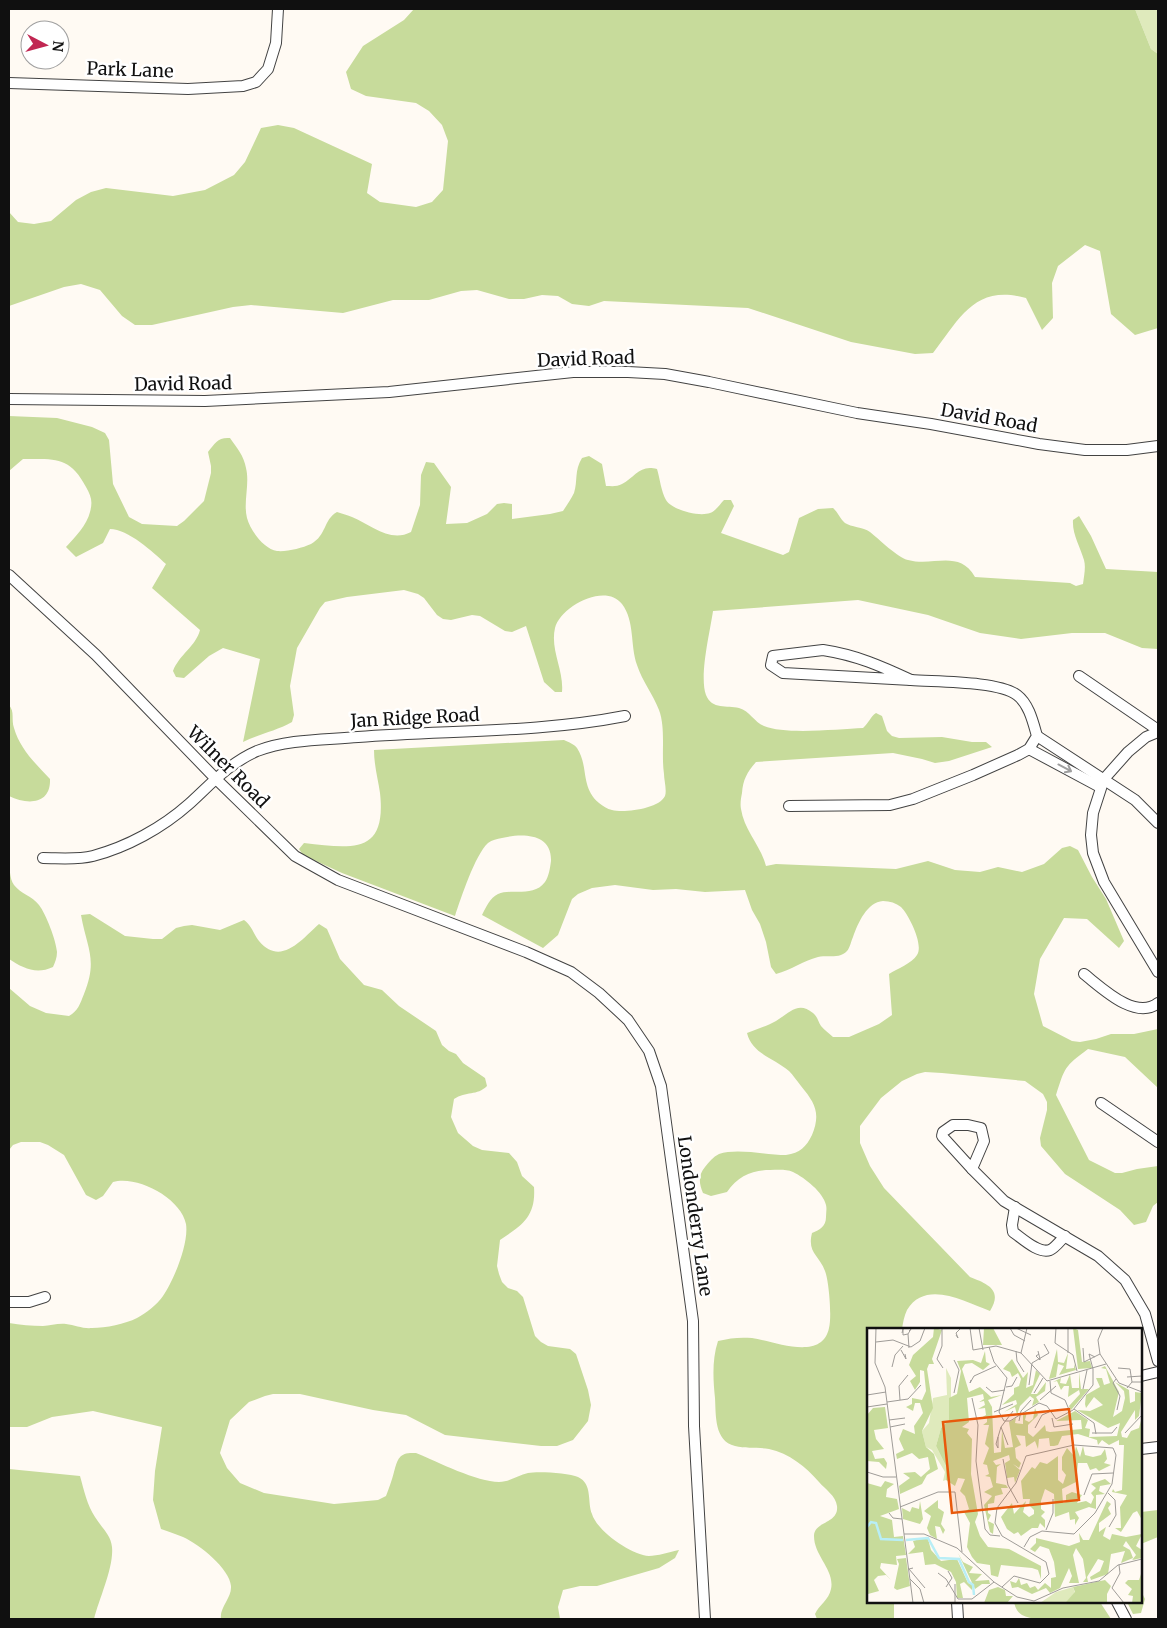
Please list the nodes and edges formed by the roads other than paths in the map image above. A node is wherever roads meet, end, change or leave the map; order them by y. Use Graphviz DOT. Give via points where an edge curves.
graph roads {
  1 [pos="278,9"];
  2 [pos="9,83"];
  3 [pos="9,400"];
  4 [pos="1158,446"];
  5 [pos="9,575"];
  6 [pos="1079,676"];
  7 [pos="911,680"];
  8 [pos="625,716"];
  9 [pos="1158,731"];
  10 [pos="1037,736"];
  11 [pos="1029,749"];
  12 [pos="216,779"];
  13 [pos="1102,783"];
  14 [pos="789,806"];
  15 [pos="1158,823"];
  16 [pos="44,858"];
  17 [pos="460,927"];
  18 [pos="1158,972"];
  19 [pos="1084,974"];
  20 [pos="1158,1003"];
  21 [pos="1101,1103"];
  22 [pos="1158,1142"];
  23 [pos="972,1169"];
  24 [pos="1015,1207"];
  25 [pos="1065,1236"];
  26 [pos="45,1298"];
  27 [pos="9,1302"];
  28 [pos="1158,1326"];
  29 [pos="1150,1334"];
  30 [pos="1158,1361"];
  31 [pos="1158,1372"];
  32 [pos="1142,1376"];
  33 [pos="1158,1447"];
  34 [pos="1142,1449"];
  35 [pos="957,1603"];
  36 [pos="1118,1603"];
  37 [pos="704,1619"];
  38 [pos="958,1619"];
  39 [pos="1126,1619"];
  1 -- 2 [label="street, Park Lane" via="276,44 268,69 256,82 243,86 188,89"];
  3 -- 4 [label="street, David Road" via="205,401 390,392 573,372 628,372 665,374 858,413 1039,444 1085,450"];
  5 -- 12 [label="street, Wilner Road" via="96,655"];
  6 -- 9 [label="street"];
  7 -- 7 [label="street" via="783,673 771,665 773,656 823,650 868,660"];
  7 -- 10 [label="street" via="1006,689 1018,696 1031,714"];
  8 -- 12 [label="street, Jan Ridge Road" via="530,727 280,744 230,766"];
  9 -- 13 [label="street" via="1128,752"];
  10 -- 11 [label="street"];
  10 -- 13 [label="street"];
  11 -- 13 [label="street, one-way"];
  11 -- 14 [label="street" via="973,776 890,805"];
  12 -- 16 [label="street, Jan Ridge Road" via="187,806 145,835 124,845 91,856"];
  12 -- 17 [label="street, Wilner Road" via="295,856 338,880"];
  13 -- 15 [label="street" via="1135,800"];
  13 -- 18 [label="street" via="1093,813 1092,853 1104,882"];
  17 -- 37 [label="street, Londonderry Lane" via="570,972 599,992 628,1020 649,1051 661,1086 693,1321 694,1426"];
  19 -- 20 [label="street" via="1129,1006 1143,1008"];
  21 -- 22 [label="street"];
  23 -- 23 [label="street" via="942,1136 953,1125 981,1128 984,1141"];
  23 -- 24 [label="street" via="1004,1201"];
  24 -- 25 [label="street"];
  24 -- 25 [label="street" via="1013,1232 1035,1248 1051,1249"];
  25 -- 29 [label="street" via="1098,1256 1126,1280 1145,1314"];
  26 -- 27 [label="street"];
  28 -- 29 [label="street"];
  29 -- 30 [label="street"];
  31 -- 32 [label="street"];
  33 -- 34 [label="street"];
  35 -- 38 [label="street"];
  36 -- 39 [label="street"];
}
